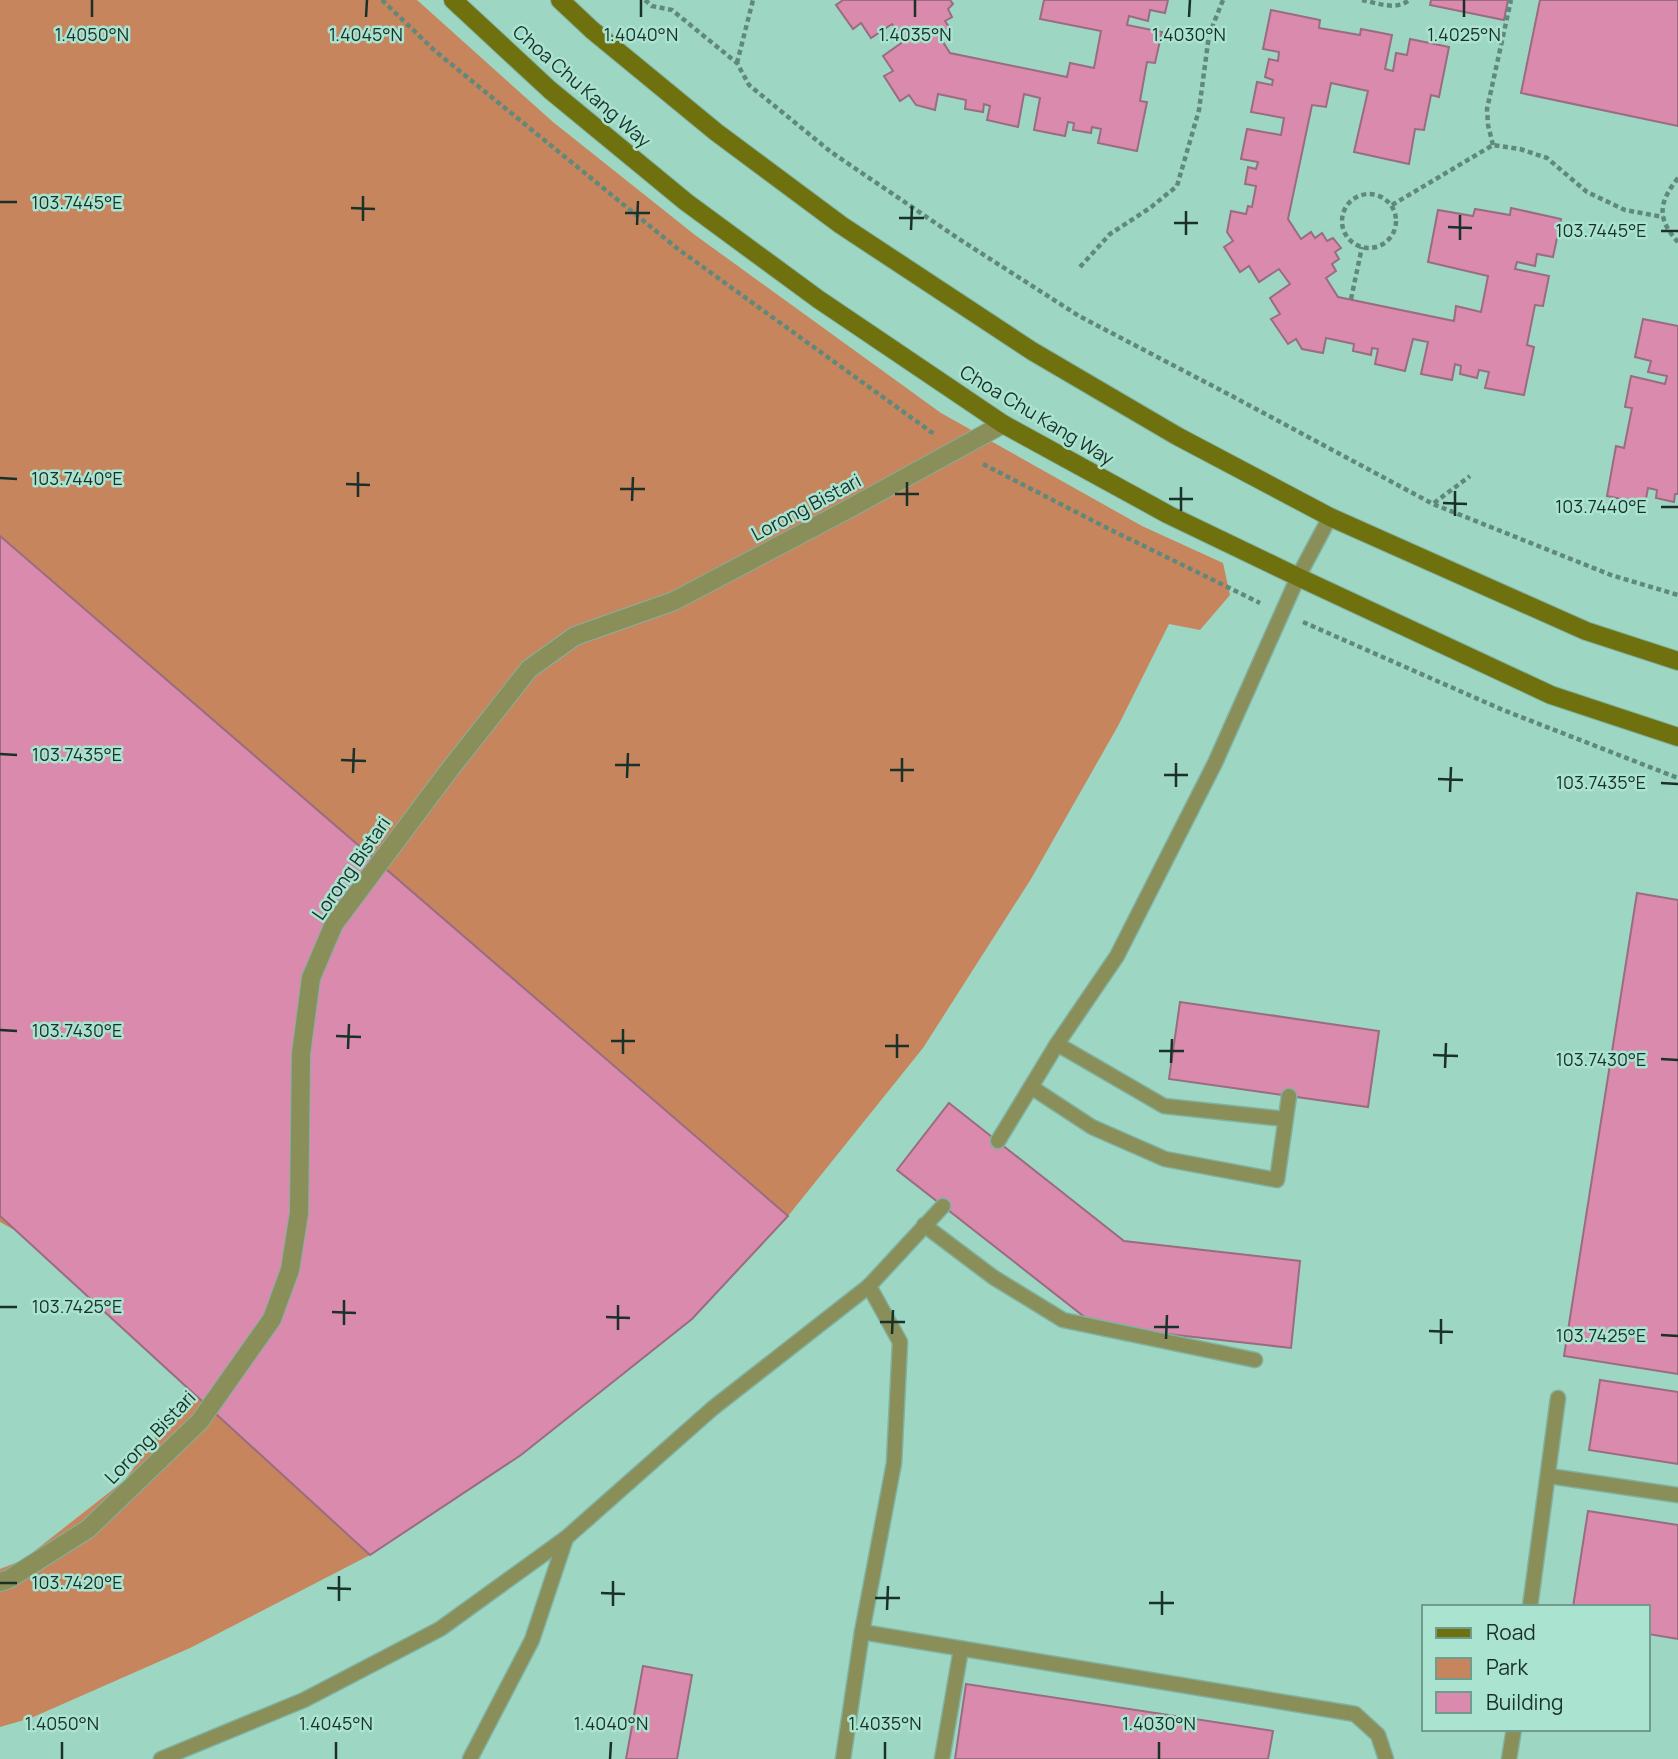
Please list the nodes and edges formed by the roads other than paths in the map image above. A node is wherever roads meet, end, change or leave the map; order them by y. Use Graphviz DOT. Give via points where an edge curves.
graph roads {
  1 [pos="453,0"];
  2 [pos="560,0"];
  3 [pos="1003,424"];
  4 [pos="1331,517"];
  5 [pos="1298,577"];
  6 [pos="1678,661"];
  7 [pos="1678,737"];
  8 [pos="1057,1044"];
  9 [pos="1031,1087"];
  10 [pos="1289,1096"];
  11 [pos="1285,1119"];
  12 [pos="998,1141"];
  13 [pos="943,1206"];
  14 [pos="924,1226"];
  15 [pos="869,1286"];
  16 [pos="1255,1360"];
  17 [pos="1558,1398"];
  18 [pos="1549,1476"];
  19 [pos="1678,1495"];
  20 [pos="566,1538"];
  21 [pos="0,1583"];
  22 [pos="1531,1605"];
  23 [pos="862,1632"];
  24 [pos="961,1648"];
  25 [pos="1514,1731"];
  26 [pos="161,1759"];
  27 [pos="470,1759"];
  28 [pos="843,1759"];
  29 [pos="942,1759"];
  30 [pos="1386,1759"];
  31 [pos="1509,1759"];
  1 -- 3 [label="main road, Choa Chu Kang Way" via="550,90 686,202 818,299"];
  2 -- 4 [label="main road" via="716,132 862,240 1032,351 1177,436"];
  3 -- 5 [label="main road, Choa Chu Kang Way" via="1169,515"];
  3 -- 21 [label="street, Lorong Bistari" via="674,601 575,636 530,669 334,924 311,978 301,1054 299,1213 290,1270 272,1319 200,1421 88,1530"];
  4 -- 5 [label="lane"];
  4 -- 6 [label="main road" via="1586,631"];
  5 -- 7 [label="main road, Choa Chu Kang Way" via="1551,695"];
  5 -- 8 [label="lane" via="1215,763 1117,956"];
  8 -- 9 [label="lane"];
  8 -- 11 [label="lane" via="1164,1107"];
  9 -- 11 [label="lane" via="1092,1127 1165,1159 1277,1180"];
  9 -- 12 [label="lane"];
  10 -- 11 [label="lane"];
  13 -- 14 [label="lane"];
  14 -- 15 [label="lane"];
  14 -- 16 [label="lane" via="993,1277 1063,1320"];
  15 -- 20 [label="lane" via="713,1408"];
  15 -- 23 [label="lane" via="900,1342 894,1464"];
  17 -- 18 [label="lane"];
  18 -- 19 [label="lane"];
  18 -- 22 [label="lane"];
  20 -- 26 [label="lane" via="440,1629 304,1700"];
  20 -- 27 [label="lane" via="532,1640"];
  23 -- 24 [label="lane"];
  23 -- 28 [label="lane"];
  24 -- 29 [label="lane"];
  24 -- 30 [label="lane" via="1355,1714 1378,1735"];
  25 -- 31 [label="lane"];
}
